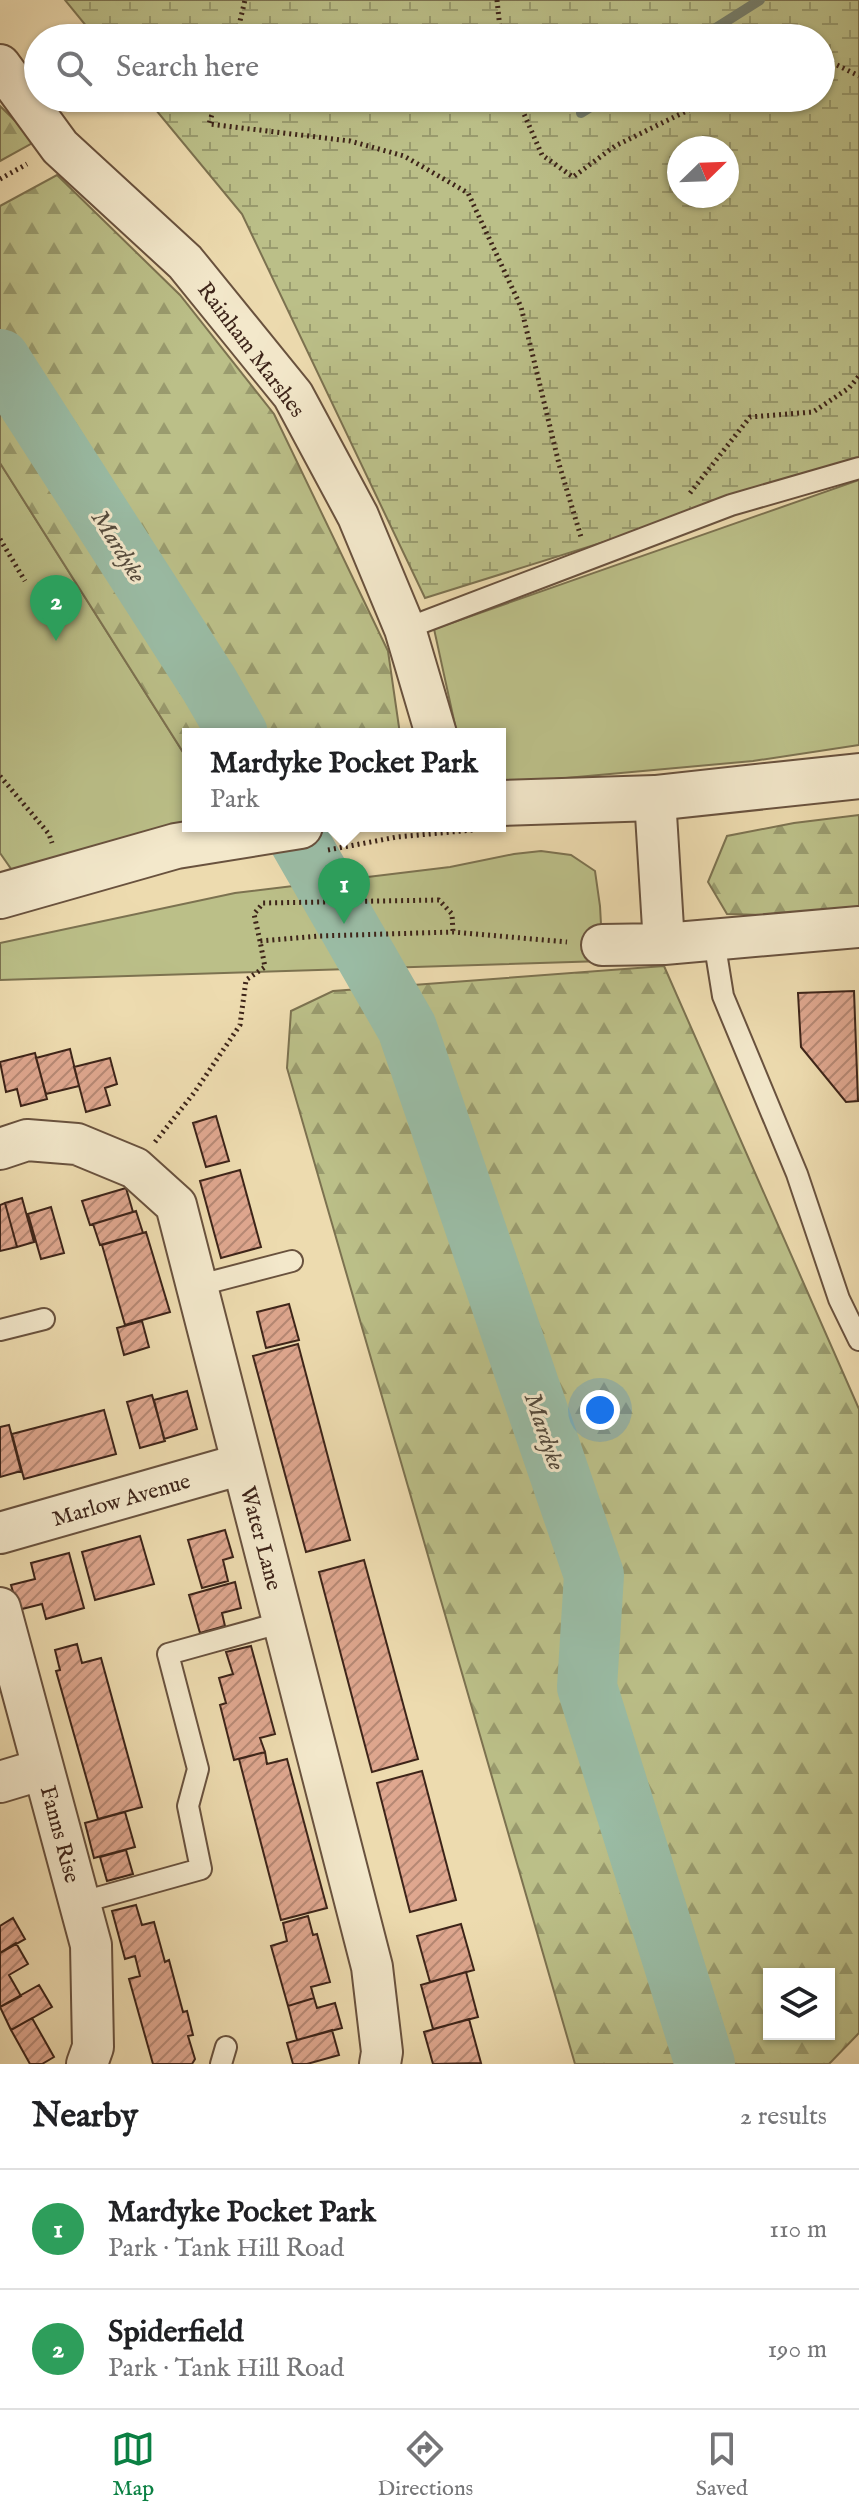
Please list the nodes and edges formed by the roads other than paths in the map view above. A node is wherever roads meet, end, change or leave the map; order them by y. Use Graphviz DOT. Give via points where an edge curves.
graph roads {
  1 [pos="0,65"];
  2 [pos="24,98"];
  3 [pos="34,112"];
  4 [pos="859,468"];
  5 [pos="405,629"];
  6 [pos="434,728"];
  7 [pos="859,776"];
  8 [pos="655,798"];
  9 [pos="506,803"];
  10 [pos="257,832"];
  11 [pos="0,896"];
  12 [pos="859,927"];
  13 [pos="714,940"];
  14 [pos="664,944"];
  15 [pos="602,945"];
  16 [pos="0,1149"];
  17 [pos="292,1261"];
  18 [pos="196,1286"];
  19 [pos="44,1319"];
  20 [pos="0,1330"];
  21 [pos="859,1340"];
  22 [pos="242,1464"];
  23 [pos="0,1533"];
  24 [pos="0,1608"];
  25 [pos="283,1622"];
  26 [pos="43,1769"];
  27 [pos="0,1782"];
  28 [pos="79,1903"];
  29 [pos="87,2064"];
  30 [pos="380,2064"];
  1 -- 2 [label="street, Rainham Marshes"];
  3 -- 5 [label="street, Rainham Marshes" via="60,147 185,262 293,395 358,516"];
  4 -- 5 [label="lane" via="731,505"];
  5 -- 6 [label="street, Rainham Marshes"];
  7 -- 8 [label="street"];
  8 -- 9 [label="street"];
  8 -- 14 [label="street"];
  10 -- 11 [label="street" via="176,846"];
  12 -- 13 [label="street"];
  13 -- 14 [label="street"];
  13 -- 21 [label="lane" via="723,996"];
  14 -- 15 [label="street"];
  16 -- 18 [label="street, Water Lane" via="27,1140 77,1144 135,1168 176,1205"];
  17 -- 18 [label="lane"];
  18 -- 22 [label="street, Water Lane"];
  19 -- 20 [label="lane"];
  22 -- 23 [label="street, Marlow Avenue"];
  22 -- 25 [label="street, Water Lane"];
  24 -- 26 [label="street, Fanns Rise"];
  25 -- 28 [label="lane" via="168,1654 198,1769 188,1806 201,1869"];
  25 -- 30 [label="street, Water Lane" via="372,1967"];
  26 -- 27 [label="street"];
  26 -- 28 [label="street, Fanns Rise"];
  28 -- 29 [label="street, Fanns Rise" via="91,1945 93,2047"];
}
